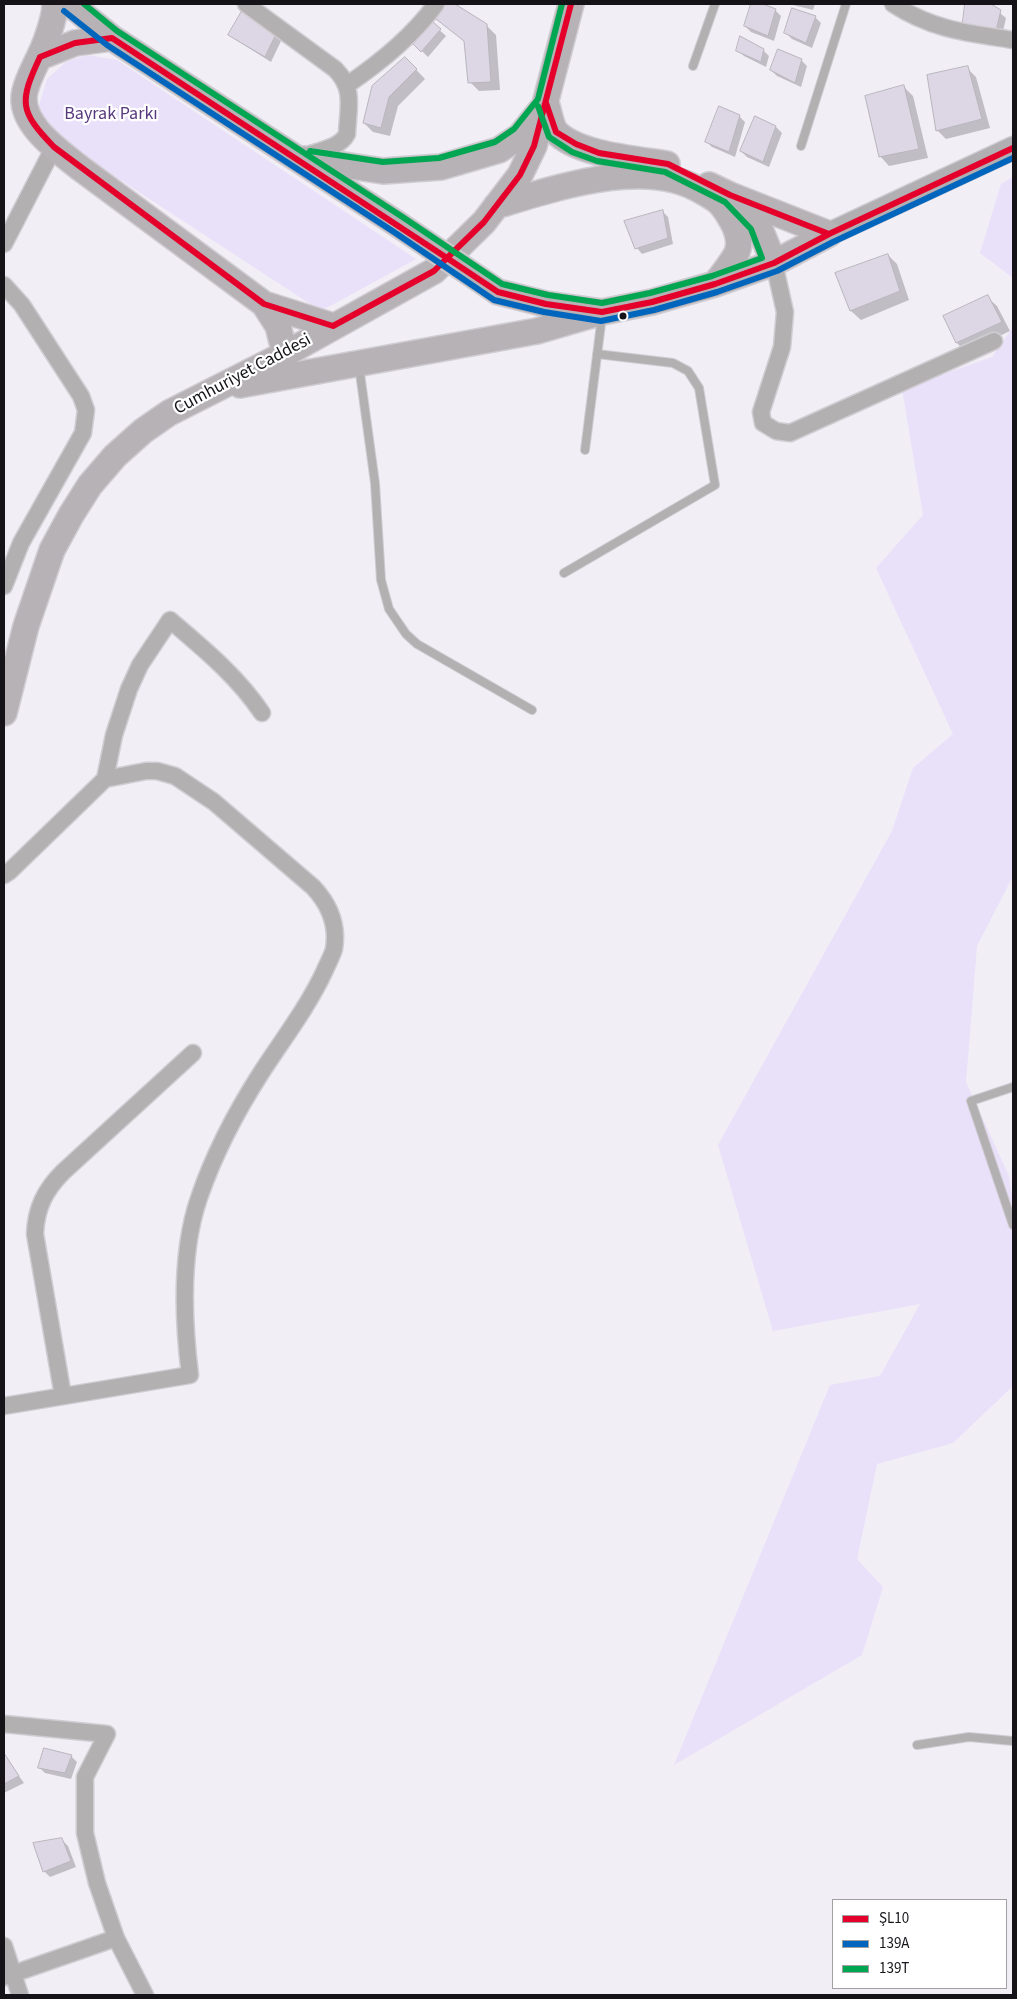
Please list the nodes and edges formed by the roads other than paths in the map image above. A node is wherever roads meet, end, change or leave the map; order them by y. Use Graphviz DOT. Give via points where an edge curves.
graph roads {
  1 [pos="55,4"];
  2 [pos="246,4"];
  3 [pos="436,4"];
  4 [pos="571,4"];
  5 [pos="715,4"];
  6 [pos="846,4"];
  7 [pos="893,4"];
  8 [pos="75,8"];
  9 [pos="112,38"];
  10 [pos="1013,40"];
  11 [pos="40,58"];
  12 [pos="693,66"];
  13 [pos="347,85"];
  14 [pos="546,103"];
  15 [pos="801,146"];
  16 [pos="54,147"];
  17 [pos="1013,148"];
  18 [pos="297,158"];
  19 [pos="730,195"];
  20 [pos="496,206"];
  21 [pos="829,234"];
  22 [pos="4,244"];
  23 [pos="774,263"];
  24 [pos="715,284"];
  25 [pos="4,285"];
  26 [pos="264,304"];
  27 [pos="602,312"];
  28 [pos="334,326"];
  29 [pos="994,341"];
  30 [pos="285,354"];
  31 [pos="597,354"];
  32 [pos="358,364"];
  33 [pos="217,388"];
  34 [pos="585,450"];
  35 [pos="564,573"];
  36 [pos="4,586"];
  37 [pos="9,668"];
  38 [pos="532,710"];
  39 [pos="4,713"];
  40 [pos="262,713"];
  41 [pos="105,779"];
  42 [pos="4,875"];
  43 [pos="192,1053"];
  44 [pos="1013,1087"];
  45 [pos="1013,1226"];
  46 [pos="63,1396"];
  47 [pos="4,1406"];
  48 [pos="4,1724"];
  49 [pos="1013,1741"];
  50 [pos="917,1745"];
  51 [pos="116,1938"];
  52 [pos="4,1946"];
  53 [pos="8,1976"];
  54 [pos="20,1995"];
  55 [pos="145,1995"];
  1 -- 11 [label="main road"];
  2 -- 13 [label="street" via="334,69"];
  3 -- 13 [label="street" via="401,44"];
  4 -- 14 [label="main road, Cumhuriyet Caddesi"];
  5 -- 12 [label="lane"];
  6 -- 15 [label="lane"];
  7 -- 10 [label="street" via="947,29"];
  8 -- 9 [label="main road"];
  8 -- 11 [label="main road"];
  9 -- 11 [label="main road" via="75,43"];
  9 -- 18 [label="main road"];
  11 -- 16 [label="main road" via="24,93 26,110 33,126"];
  13 -- 18 [label="street" via="347,134 344,139"];
  14 -- 18 [label="main road" via="520,136 499,150 441,167 383,171"];
  14 -- 19 [label="main road" via="556,132 576,144 599,153 668,164"];
  14 -- 20 [label="main road, Cumhuriyet Caddesi" via="520,175"];
  16 -- 22 [label="street"];
  16 -- 26 [label="main road"];
  17 -- 21 [label="street"];
  18 -- 27 [label="main road, bridge" via="498,292 546,304"];
  19 -- 21 [label="main road"];
  19 -- 23 [label="main road" via="758,224"];
  20 -- 24 [label="main road" via="571,184 624,176 665,178 691,185 721,203 736,226 738,250"];
  20 -- 28 [label="main road, Cumhuriyet Caddesi" via="434,271"];
  21 -- 23 [label="main road"];
  23 -- 24 [label="main road"];
  23 -- 29 [label="street" via="785,312 782,347 761,412 763,423 776,431 790,433"];
  24 -- 27 [label="main road"];
  25 -- 36 [label="street" via="22,306 81,396 86,418 80,440 22,543"];
  26 -- 28 [label="main road"];
  26 -- 30 [label="main road" via="278,326"];
  27 -- 31 [label="lane"];
  27 -- 32 [label="main road" via="537,331"];
  28 -- 30 [label="main road, Cumhuriyet Caddesi"];
  30 -- 33 [label="main road, Cumhuriyet Caddesi"];
  31 -- 34 [label="lane"];
  31 -- 35 [label="lane" via="673,363 688,371 700,388 715,485"];
  32 -- 33 [label="main road"];
  32 -- 38 [label="lane" via="374,483 380,580 389,609 417,644"];
  33 -- 37 [label="main road, Cumhuriyet Caddesi" via="169,413 143,431 90,485 52,550"];
  37 -- 39 [label="main road, Cumhuriyet Caddesi"];
  40 -- 41 [label="street" via="227,670 170,620 140,666 130,689 114,735"];
  41 -- 42 [label="street"];
  41 -- 46 [label="street" via="157,771 176,776 214,802 313,887 329,908 335,941 314,994 261,1072 230,1126 198,1201 185,1278 184,1310 190,1375"];
  43 -- 46 [label="street" via="59,1176 41,1201 35,1234"];
  44 -- 45 [label="lane" via="971,1101"];
  46 -- 47 [label="street"];
  48 -- 51 [label="street" via="107,1734 85,1777 85,1833 97,1883"];
  49 -- 50 [label="lane" via="969,1737"];
  51 -- 53 [label="street"];
  51 -- 55 [label="street"];
  52 -- 53 [label="street"];
  53 -- 54 [label="street"];
}
